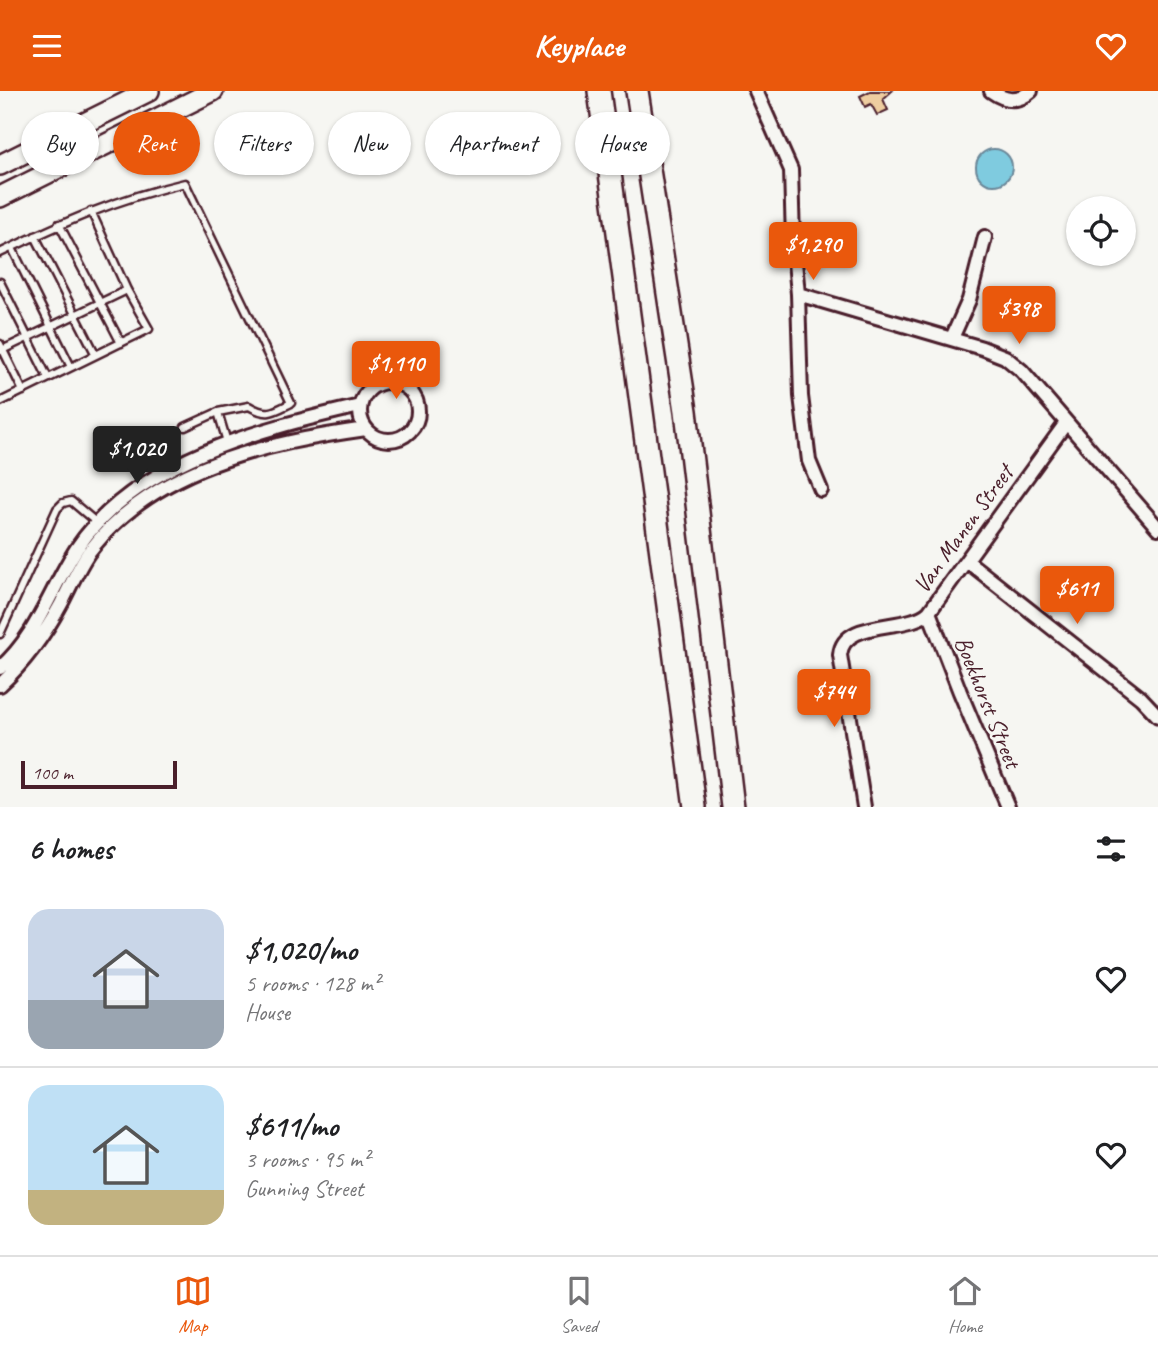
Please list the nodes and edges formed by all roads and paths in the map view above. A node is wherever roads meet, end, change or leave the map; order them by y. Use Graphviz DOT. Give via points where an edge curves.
graph roads {
  1 [pos="149,91"];
  2 [pos="213,91"];
  3 [pos="599,91"];
  4 [pos="637,91"];
  5 [pos="756,91"];
  6 [pos="991,91"];
  7 [pos="1031,91"];
  8 [pos="0,165"];
  9 [pos="0,199"];
  10 [pos="91,211"];
  11 [pos="60,224"];
  12 [pos="35,236"];
  13 [pos="985,237"];
  14 [pos="12,247"];
  15 [pos="0,253"];
  16 [pos="0,282"];
  17 [pos="127,290"];
  18 [pos="798,294"];
  19 [pos="101,303"];
  20 [pos="76,315"];
  21 [pos="52,326"];
  22 [pos="29,338"];
  23 [pos="952,338"];
  24 [pos="121,343"];
  25 [pos="1,348"];
  26 [pos="96,355"];
  27 [pos="71,367"];
  28 [pos="48,378"];
  29 [pos="23,391"];
  30 [pos="0,402"];
  31 [pos="360,406"];
  32 [pos="218,412"];
  33 [pos="1066,423"];
  34 [pos="185,427"];
  35 [pos="366,429"];
  36 [pos="227,442"];
  37 [pos="821,490"];
  38 [pos="97,523"];
  39 [pos="1158,528"];
  40 [pos="967,561"];
  41 [pos="929,612"];
  42 [pos="0,634"];
  43 [pos="0,668"];
  44 [pos="0,685"];
  45 [pos="1158,716"];
  46 [pos="693,807"];
  47 [pos="733,807"];
  48 [pos="863,807"];
  49 [pos="1008,807"];
  1 -- 8 [label="main road"];
  2 -- 9 [label="main road"];
  3 -- 46 [label="highway"];
  4 -- 47 [label="highway" via="686,411"];
  5 -- 18 [label="street" via="790,170"];
  6 -- 7 [label="street" via="1016,100"];
  10 -- 11 [label="lane"];
  10 -- 17 [label="lane"];
  10 -- 32 [label="lane" via="185,183 291,404 271,413 249,406"];
  11 -- 12 [label="lane"];
  11 -- 19 [label="lane"];
  12 -- 14 [label="lane"];
  12 -- 20 [label="lane"];
  13 -- 23 [label="street" via="969,300"];
  14 -- 15 [label="lane"];
  14 -- 21 [label="lane"];
  16 -- 22 [label="lane"];
  17 -- 19 [label="lane"];
  17 -- 24 [label="lane" via="149,329"];
  18 -- 23 [label="street"];
  18 -- 37 [label="street" via="801,396 809,461"];
  19 -- 20 [label="lane"];
  19 -- 24 [label="lane"];
  20 -- 21 [label="lane"];
  20 -- 26 [label="lane"];
  21 -- 22 [label="lane"];
  21 -- 27 [label="lane"];
  22 -- 25 [label="lane"];
  22 -- 28 [label="lane"];
  23 -- 33 [label="street" via="1014,362"];
  24 -- 26 [label="lane"];
  25 -- 29 [label="lane"];
  26 -- 27 [label="lane"];
  27 -- 28 [label="lane"];
  28 -- 29 [label="lane"];
  29 -- 30 [label="lane"];
  31 -- 35 [label="street"];
  31 -- 35 [label="street" via="374,386 390,382 408,390 417,407 413,426 398,438 380,438"];
  31 -- 36 [label="street"];
  32 -- 34 [label="lane"];
  32 -- 36 [label="lane"];
  33 -- 39 [label="street"];
  33 -- 40 [label="street, Van Manen Street"];
  35 -- 44 [label="street" via="227,458 124,515 89,553 49,626"];
  36 -- 38 [label="street" via="146,483"];
  38 -- 42 [label="lane" via="71,501 57,509"];
  38 -- 43 [label="street" via="78,547 28,636"];
  40 -- 41 [label="street, Van Manen Street"];
  40 -- 45 [label="street"];
  41 -- 48 [label="street, Van Manen Street" via="919,619 856,632 840,650"];
  41 -- 49 [label="street, Boekhorst Street"];
}
